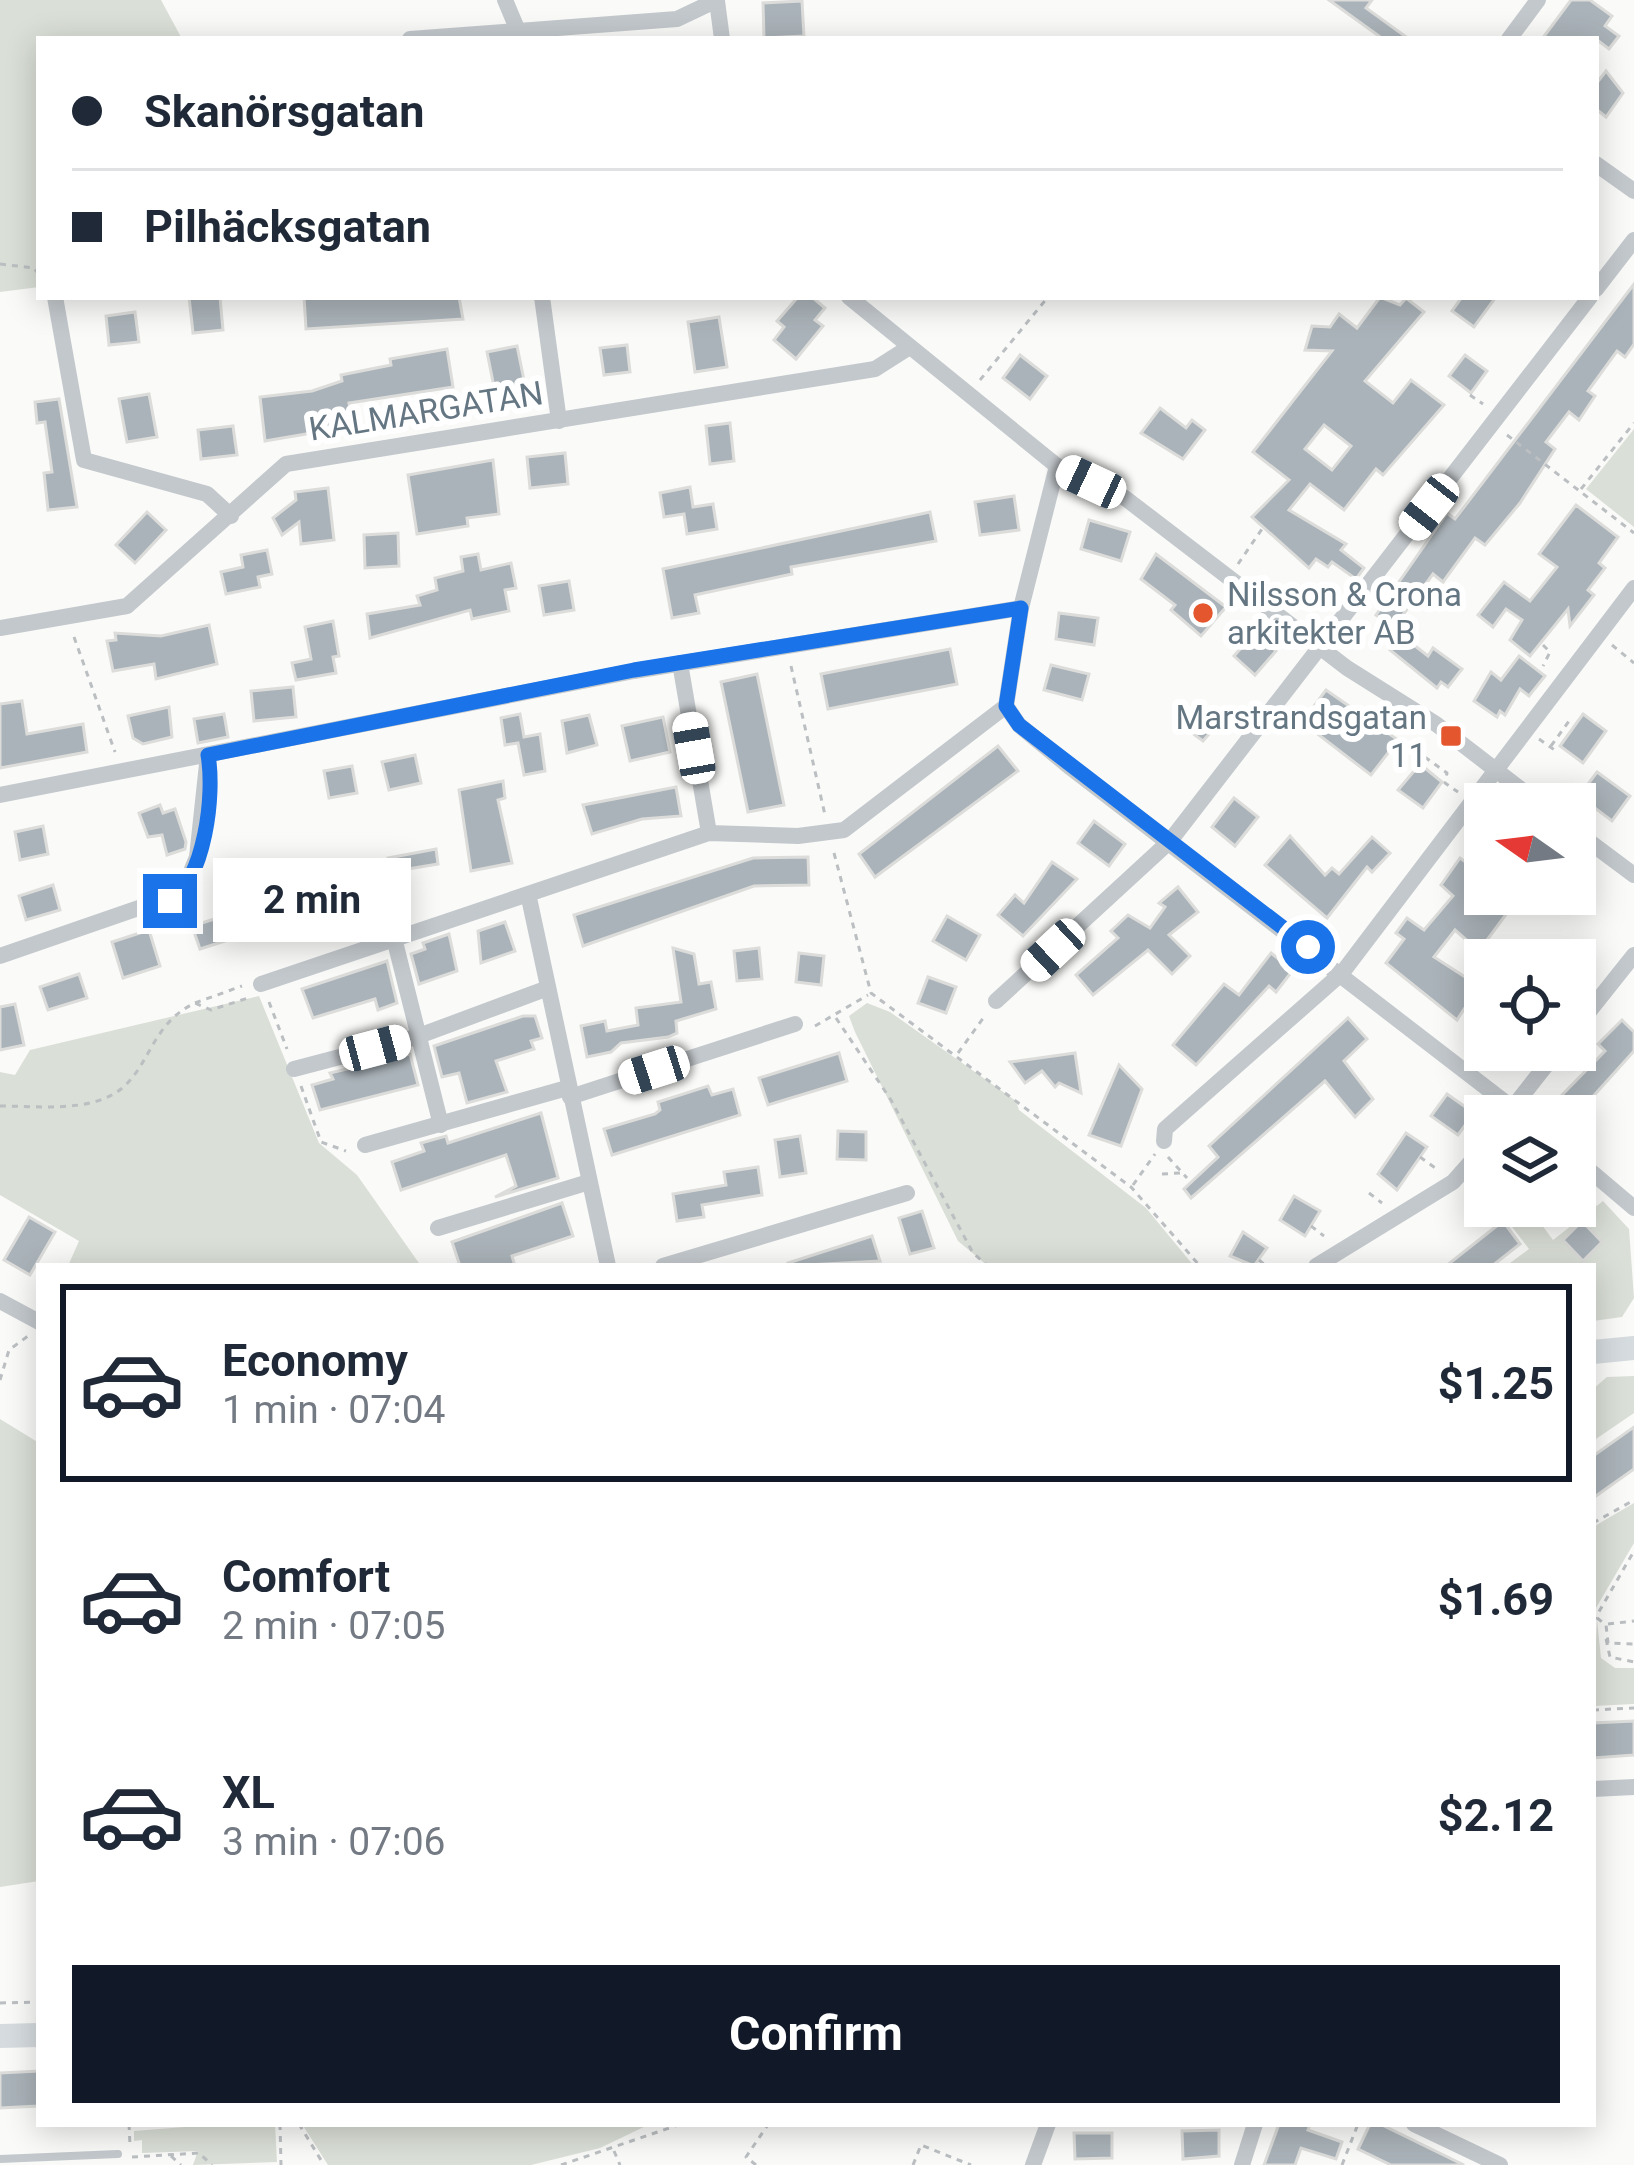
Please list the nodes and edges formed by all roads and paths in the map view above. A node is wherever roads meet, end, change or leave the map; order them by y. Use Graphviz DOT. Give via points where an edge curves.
graph roads {
  1 [pos="506,0"];
  2 [pos="717,0"];
  3 [pos="1538,0"];
  4 [pos="521,34"];
  5 [pos="477,36"];
  6 [pos="722,36"];
  7 [pos="1511,36"];
  8 [pos="1599,166"];
  9 [pos="1634,190"];
  10 [pos="1634,240"];
  11 [pos="0,264"];
  12 [pos="36,270"];
  13 [pos="1599,285"];
  14 [pos="56,300"];
  15 [pos="542,300"];
  16 [pos="852,300"];
  17 [pos="1046,300"];
  18 [pos="1588,300"];
  19 [pos="908,348"];
  20 [pos="967,396"];
  21 [pos="559,421"];
  22 [pos="1634,423"];
  23 [pos="1493,424"];
  24 [pos="1057,466"];
  25 [pos="1580,491"];
  26 [pos="231,516"];
  27 [pos="1264,526"];
  28 [pos="1634,533"];
  29 [pos="1228,578"];
  30 [pos="1634,588"];
  31 [pos="1021,608"];
  32 [pos="68,618"];
  33 [pos="0,628"];
  34 [pos="1600,635"];
  35 [pos="1543,645"];
  36 [pos="786,646"];
  37 [pos="1321,648"];
  38 [pos="680,663"];
  39 [pos="1634,663"];
  40 [pos="1543,666"];
  41 [pos="1006,706"];
  42 [pos="1569,721"];
  43 [pos="1536,737"];
  44 [pos="1415,750"];
  45 [pos="208,755"];
  46 [pos="122,771"];
  47 [pos="1498,773"];
  48 [pos="1490,783"];
  49 [pos="1512,783"];
  50 [pos="1464,794"];
  51 [pos="0,795"];
  52 [pos="1464,816"];
  53 [pos="709,833"];
  54 [pos="829,834"];
  55 [pos="1170,841"];
  56 [pos="1596,847"];
  57 [pos="1634,875"];
  58 [pos="529,898"];
  59 [pos="394,938"];
  60 [pos="1634,955"];
  61 [pos="0,956"];
  62 [pos="1342,973"];
  63 [pos="262,984"];
  64 [pos="548,988"];
  65 [pos="871,993"];
  66 [pos="996,1001"];
  67 [pos="1596,1003"];
  68 [pos="195,1004"];
  69 [pos="836,1018"];
  70 [pos="826,1023"];
  71 [pos="795,1024"];
  72 [pos="416,1037"];
  73 [pos="957,1054"];
  74 [pos="294,1070"];
  75 [pos="569,1092"];
  76 [pos="1492,1095"];
  77 [pos="0,1106"];
  78 [pos="441,1125"];
  79 [pos="365,1145"];
  80 [pos="1164,1146"];
  81 [pos="1464,1170"];
  82 [pos="1162,1174"];
  83 [pos="1596,1176"];
  84 [pos="589,1182"];
  85 [pos="1132,1187"];
  86 [pos="907,1192"];
  87 [pos="1634,1208"];
  88 [pos="438,1228"];
  89 [pos="1259,1260"];
  90 [pos="607,1263"];
  91 [pos="673,1263"];
  92 [pos="985,1263"];
  93 [pos="1197,1263"];
  94 [pos="1262,1263"];
  95 [pos="1321,1263"];
  96 [pos="0,1301"];
  97 [pos="36,1323"];
  98 [pos="36,1328"];
  99 [pos="1634,1348"];
  100 [pos="1596,1352"];
  101 [pos="0,1380"];
  102 [pos="1634,1500"];
  103 [pos="1596,1521"];
  104 [pos="1634,1551"];
  105 [pos="1596,1617"];
  106 [pos="1596,1621"];
  107 [pos="1634,1622"];
  108 [pos="1606,1625"];
  109 [pos="1606,1639"];
  110 [pos="1634,1642"];
  111 [pos="1623,1647"];
  112 [pos="1634,1662"];
  113 [pos="1623,1663"];
  114 [pos="1634,1708"];
  115 [pos="1596,1710"];
  116 [pos="1634,1787"];
  117 [pos="1596,1789"];
  118 [pos="36,2002"];
  119 [pos="0,2003"];
  120 [pos="36,2035"];
  121 [pos="0,2036"];
  122 [pos="280,2127"];
  123 [pos="301,2127"];
  124 [pos="673,2127"];
  125 [pos="766,2127"];
  126 [pos="1047,2127"];
  127 [pos="1254,2127"];
  128 [pos="1357,2127"];
  129 [pos="1419,2127"];
  130 [pos="614,2149"];
  131 [pos="118,2154"];
  132 [pos="170,2154"];
  133 [pos="130,2157"];
  134 [pos="0,2158"];
  135 [pos="1471,2160"];
  136 [pos="181,2165"];
  137 [pos="212,2165"];
  138 [pos="281,2165"];
  139 [pos="323,2165"];
  140 [pos="561,2165"];
  141 [pos="620,2165"];
  142 [pos="756,2165"];
  143 [pos="913,2165"];
  144 [pos="971,2165"];
  145 [pos="1033,2165"];
  146 [pos="1242,2165"];
  147 [pos="1342,2165"];
  148 [pos="1500,2165"];
  1 -- 4 [label="street"];
  2 -- 4 [label="street" via="677,19"];
  2 -- 6 [label="street"];
  3 -- 7 [label="street"];
  4 -- 5 [label="street"];
  8 -- 9 [label="street"];
  10 -- 13 [label="street"];
  11 -- 12 [label="path"];
  14 -- 26 [label="street" via="84,460 207,494"];
  15 -- 21 [label="street"];
  16 -- 19 [label="street"];
  17 -- 20 [label="path"];
  18 -- 23 [label="street"];
  19 -- 20 [label="street"];
  19 -- 21 [label="street, KALMARGATAN" via="875,369"];
  20 -- 24 [label="street"];
  21 -- 26 [label="street, KALMARGATAN" via="286,464"];
  22 -- 25 [label="path"];
  23 -- 25 [label="path"];
  23 -- 37 [label="street"];
  24 -- 29 [label="street" via="1125,498"];
  24 -- 31 [label="street"];
  25 -- 28 [label="path"];
  26 -- 32 [label="street, KALMARGATAN" via="140,598"];
  27 -- 29 [label="path"];
  29 -- 37 [label="street"];
  30 -- 34 [label="street"];
  31 -- 36 [label="street"];
  31 -- 41 [label="street"];
  32 -- 33 [label="street, KALMARGATAN"];
  32 -- 46 [label="path"];
  34 -- 39 [label="path"];
  34 -- 47 [label="street"];
  35 -- 40 [label="path" via="1550,652"];
  36 -- 38 [label="street"];
  36 -- 54 [label="path"];
  37 -- 47 [label="street"];
  37 -- 55 [label="street"];
  38 -- 45 [label="street"];
  38 -- 53 [label="street"];
  41 -- 54 [label="street"];
  41 -- 55 [label="street" via="1071,768"];
  42 -- 43 [label="path" via="1553,749"];
  44 -- 50 [label="path"];
  45 -- 46 [label="street"];
  45 -- 61 [label="street" via="197,857 182,893"];
  46 -- 51 [label="street"];
  47 -- 48 [label="street"];
  47 -- 49 [label="street"];
  52 -- 62 [label="street"];
  53 -- 54 [label="street"];
  53 -- 58 [label="street"];
  54 -- 65 [label="path"];
  55 -- 62 [label="street"];
  55 -- 66 [label="street"];
  56 -- 57 [label="street"];
  58 -- 59 [label="street"];
  58 -- 64 [label="street"];
  59 -- 63 [label="street"];
  59 -- 72 [label="street"];
  60 -- 67 [label="street"];
  62 -- 76 [label="street"];
  62 -- 80 [label="street" via="1165,1129"];
  63 -- 68 [label="path"];
  63 -- 68 [label="path" via="249,998 211,1010"];
  64 -- 72 [label="street"];
  64 -- 75 [label="street"];
  65 -- 69 [label="path"];
  65 -- 73 [label="path"];
  66 -- 73 [label="path"];
  68 -- 77 [label="path" via="111,1094 75,1104"];
  69 -- 70 [label="path"];
  69 -- 92 [label="path"];
  71 -- 75 [label="street"];
  72 -- 74 [label="street"];
  72 -- 78 [label="street"];
  73 -- 85 [label="path"];
  75 -- 78 [label="street"];
  75 -- 84 [label="street"];
  78 -- 79 [label="street"];
  80 -- 82 [label="path" via="1184,1175"];
  80 -- 85 [label="path"];
  81 -- 95 [label="street"];
  83 -- 87 [label="street"];
  84 -- 88 [label="street"];
  84 -- 90 [label="street"];
  85 -- 93 [label="path"];
  86 -- 91 [label="street"];
  89 -- 94 [label="path"];
  96 -- 97 [label="street"];
  98 -- 101 [label="path" via="9,1350"];
  99 -- 100 [label="street"];
  102 -- 103 [label="path"];
  104 -- 105 [label="path"];
  106 -- 108 [label="path"];
  107 -- 108 [label="path"];
  108 -- 109 [label="path"];
  109 -- 111 [label="path"];
  109 -- 113 [label="path" via="1610,1657"];
  110 -- 111 [label="path"];
  111 -- 113 [label="path"];
  112 -- 113 [label="path"];
  114 -- 115 [label="path"];
  116 -- 117 [label="street"];
  118 -- 119 [label="path"];
  120 -- 121 [label="street"];
  122 -- 138 [label="path"];
  123 -- 139 [label="path"];
  124 -- 130 [label="path"];
  125 -- 142 [label="path" via="746,2157"];
  126 -- 145 [label="street"];
  127 -- 146 [label="street"];
  128 -- 147 [label="path"];
  129 -- 135 [label="street"];
  130 -- 140 [label="path"];
  130 -- 141 [label="path"];
  131 -- 134 [label="lane"];
  132 -- 133 [label="path"];
  132 -- 136 [label="path"];
  132 -- 137 [label="path" via="199,2152"];
  135 -- 148 [label="street"];
  143 -- 144 [label="path" via="921,2144"];
}
